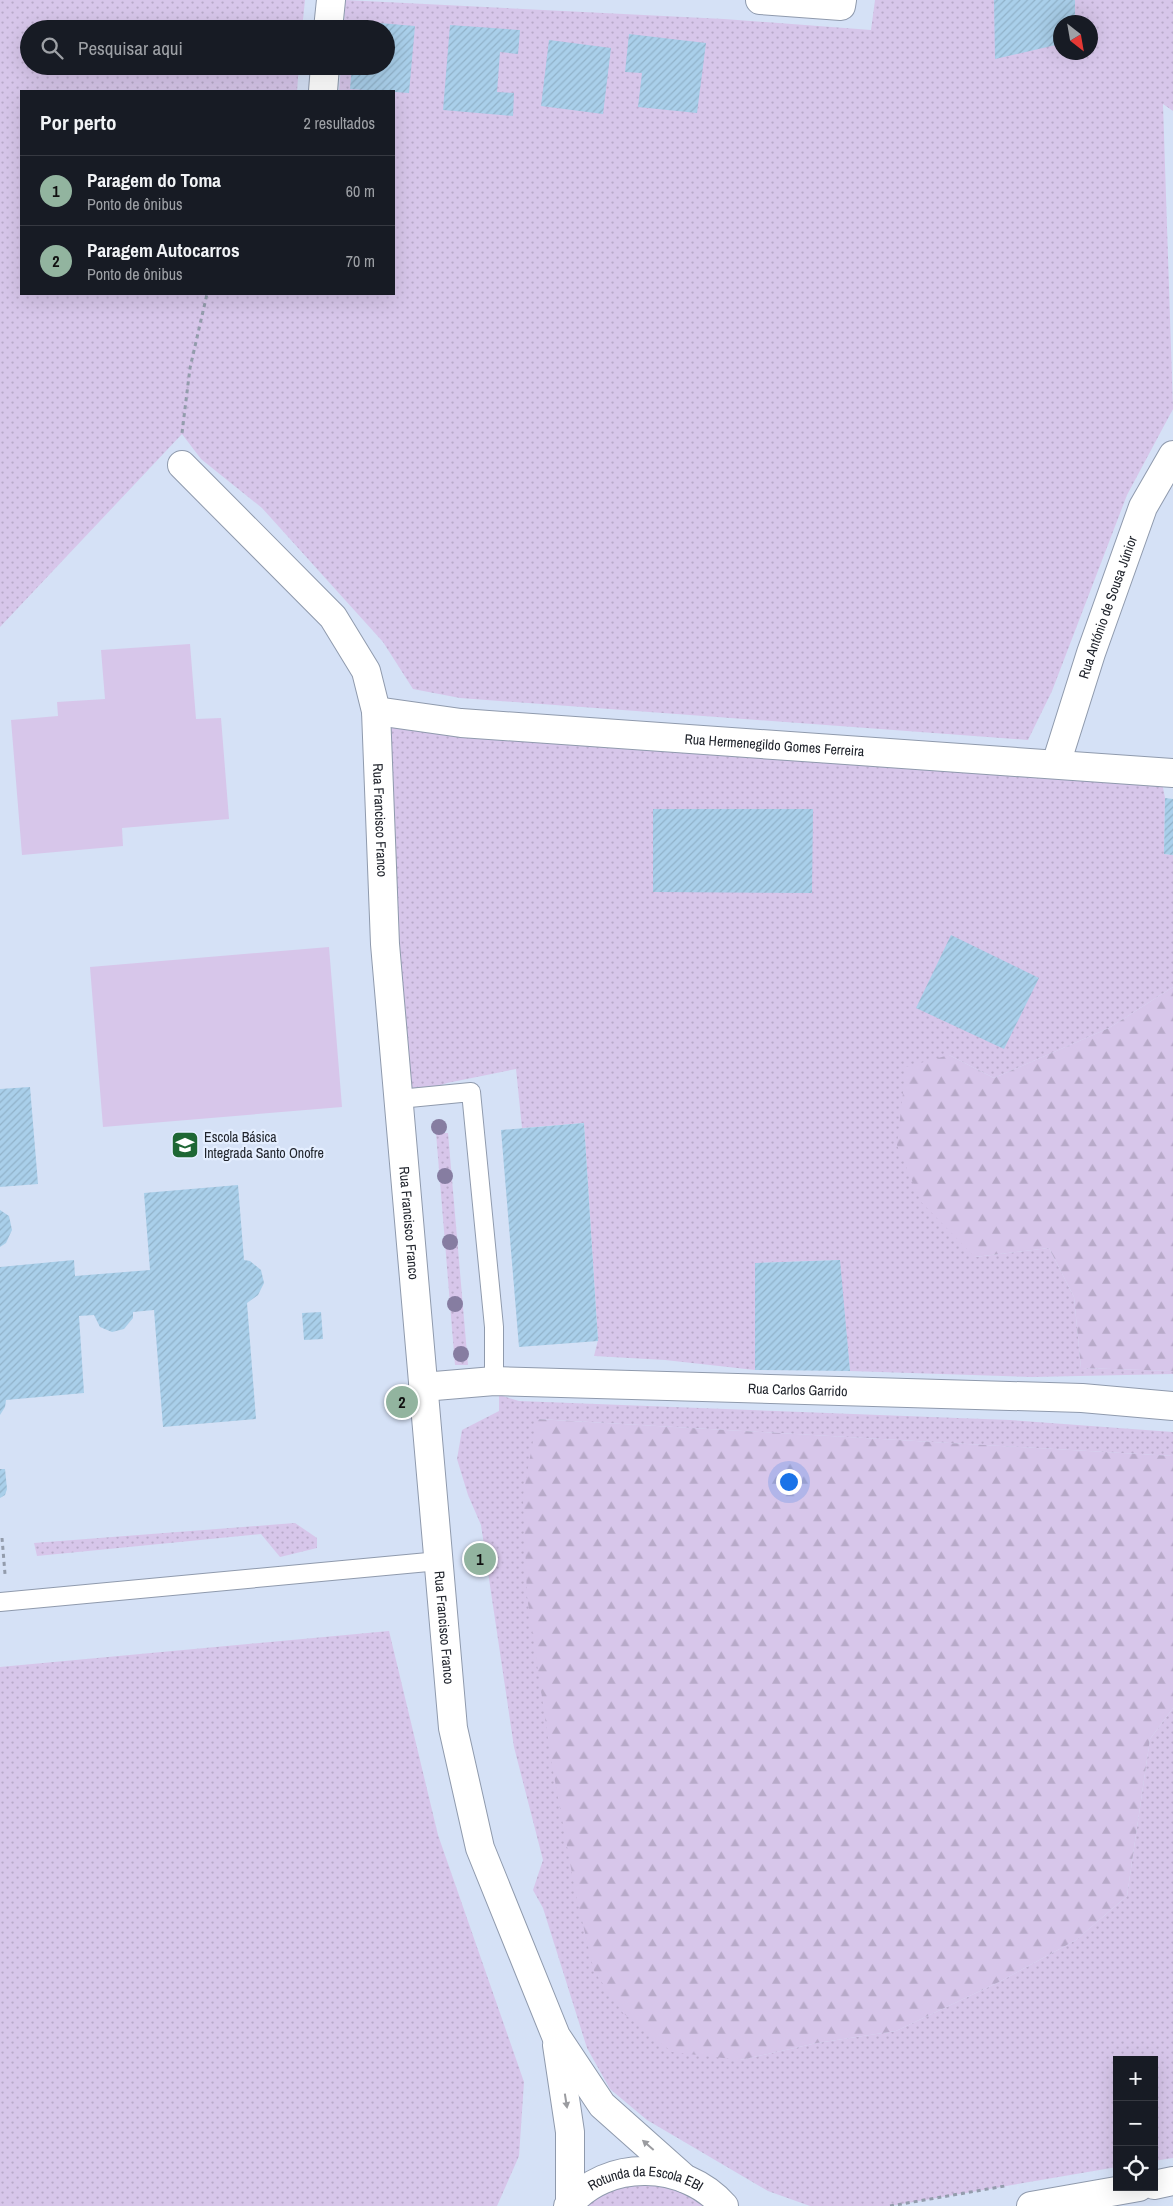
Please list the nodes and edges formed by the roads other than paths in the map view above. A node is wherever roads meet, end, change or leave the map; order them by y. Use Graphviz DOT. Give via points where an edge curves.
graph roads {
  1 [pos="331,0"];
  2 [pos="760,0"];
  3 [pos="841,3"];
  4 [pos="329,20"];
  5 [pos="324,75"];
  6 [pos="323,90"];
  7 [pos="1173,455"];
  8 [pos="182,465"];
  9 [pos="376,712"];
  10 [pos="1056,764"];
  11 [pos="1173,773"];
  12 [pos="399,1099"];
  13 [pos="494,1381"];
  14 [pos="424,1387"];
  15 [pos="1173,1406"];
  16 [pos="439,1561"];
  17 [pos="0,1602"];
  18 [pos="556,2036"];
  19 [pos="684,2178"];
  20 [pos="1173,2181"];
  21 [pos="1158,2183"];
  22 [pos="1115,2191"];
  23 [pos="727,2204"];
  24 [pos="569,2205"];
  25 [pos="1031,2206"];
  1 -- 4 [label="street"];
  2 -- 3 [label="street"];
  5 -- 6 [label="street"];
  7 -- 10 [label="street, Rua António de Sousa Júnior" via="1143,507"];
  8 -- 9 [label="street, Rua Francisco Franco" via="333,617 366,671"];
  9 -- 10 [label="street, Rua Hermenegildo Gomes Ferreira" via="461,723"];
  9 -- 12 [label="street, Rua Francisco Franco" via="385,944"];
  10 -- 11 [label="street, Rua Hermenegildo Gomes Ferreira"];
  12 -- 13 [label="lane" via="471,1092 494,1327"];
  12 -- 14 [label="street, Rua Francisco Franco"];
  13 -- 14 [label="street, Rua Carlos Garrido"];
  13 -- 15 [label="street, Rua Carlos Garrido" via="1082,1398"];
  14 -- 16 [label="street, Rua Francisco Franco"];
  16 -- 17 [label="lane"];
  16 -- 18 [label="street, Rua Francisco Franco" via="453,1728 480,1848"];
  19 -- 18 [label="street, one-way" via="602,2106"];
  18 -- 24 [label="street, one-way" via="570,2132"];
  19 -- 23 [label="street, Rotunda da Escola EBI"];
  19 -- 24 [label="street, Rotunda da Escola EBI" via="644,2170 623,2173 586,2190"];
  20 -- 21 [label="street"];
  22 -- 25 [label="street"];
}
